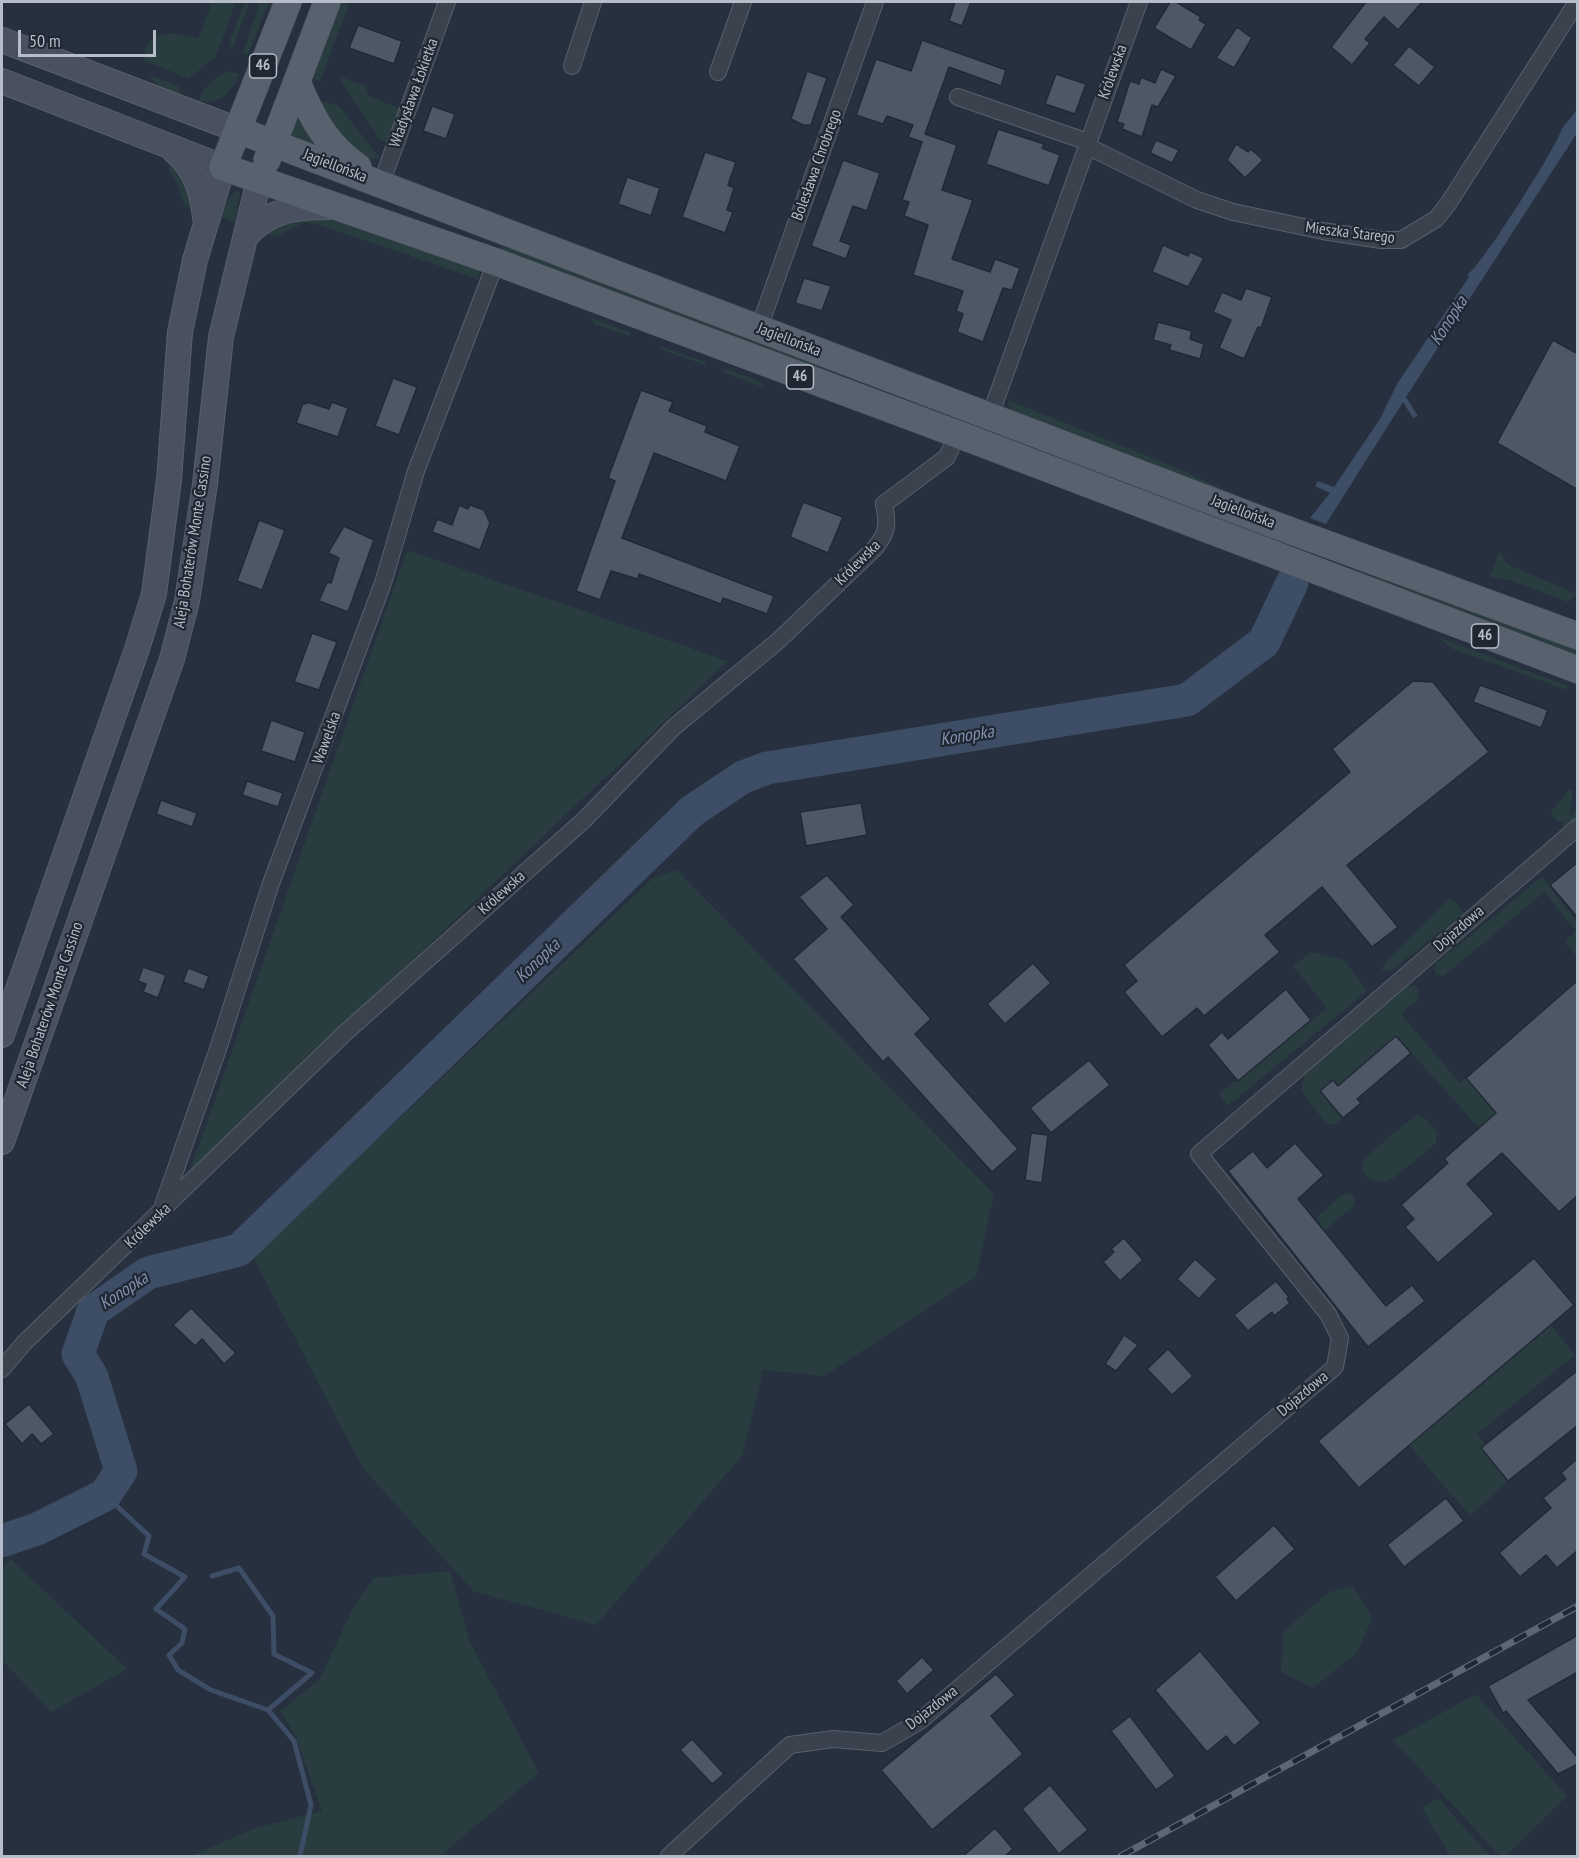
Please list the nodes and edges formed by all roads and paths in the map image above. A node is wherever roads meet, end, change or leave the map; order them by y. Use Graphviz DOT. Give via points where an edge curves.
graph roads {
  1 [pos="288,2"];
  2 [pos="327,2"];
  3 [pos="447,2"];
  4 [pos="593,2"];
  5 [pos="743,2"];
  6 [pos="875,2"];
  7 [pos="1139,2"];
  8 [pos="1576,2"];
  9 [pos="2,40"];
  10 [pos="572,66"];
  11 [pos="718,72"];
  12 [pos="2,81"];
  13 [pos="297,82"];
  14 [pos="958,97"];
  15 [pos="238,129"];
  16 [pos="273,144"];
  17 [pos="1088,144"];
  18 [pos="167,145"];
  19 [pos="223,167"];
  20 [pos="259,180"];
  21 [pos="381,184"];
  22 [pos="333,207"];
  23 [pos="206,224"];
  24 [pos="246,236"];
  25 [pos="496,262"];
  26 [pos="759,328"];
  27 [pos="990,416"];
  28 [pos="957,434"];
  29 [pos="1573,630"];
  30 [pos="1578,670"];
  31 [pos="1578,827"];
  32 [pos="2,1035"];
  33 [pos="2,1142"];
  34 [pos="160,1214"];
  35 [pos="2,1344"];
  36 [pos="20,1347"];
  37 [pos="2,1369"];
  38 [pos="669,1857"];
  1 -- 15 [label="main road, Aleja Bohaterów Monte Cassino / 46"];
  2 -- 13 [label="main road, Aleja Bohaterów Monte Cassino / 46"];
  3 -- 21 [label="street, Władysława Łokietka"];
  4 -- 10 [label="street"];
  5 -- 11 [label="street"];
  6 -- 26 [label="street, Bolesława Chrobrego"];
  7 -- 17 [label="street, Królewska"];
  8 -- 17 [label="street, Mieszka Starego" via="1448,204 1436,219 1401,240 1323,231 1233,212 1197,200"];
  9 -- 15 [label="main road, Jagiellońska"];
  12 -- 18 [label="main road, Jagiellońska"];
  13 -- 16 [label="main road, Aleja Bohaterów Monte Cassino / 46"];
  13 -- 21 [label="main road" via="326,141"];
  14 -- 17 [label="street"];
  15 -- 16 [label="main road, Jagiellońska"];
  15 -- 19 [label="main road, Aleja Bohaterów Monte Cassino / 46"];
  16 -- 20 [label="main road, Aleja Bohaterów Monte Cassino"];
  16 -- 21 [label="main road, Jagiellońska / 46"];
  17 -- 27 [label="street, Królewska"];
  18 -- 19 [label="main road, Jagiellońska"];
  18 -- 23 [label="main road" via="186,161 197,180"];
  19 -- 20 [label="main road, Jagiellońska / 46"];
  19 -- 23 [label="main road, Aleja Bohaterów Monte Cassino"];
  20 -- 22 [label="main road, Jagiellońska / 46"];
  20 -- 24 [label="main road, Aleja Bohaterów Monte Cassino"];
  21 -- 26 [label="main road, Jagiellońska / 46"];
  22 -- 24 [label="main road" via="279,211"];
  22 -- 25 [label="main road, Jagiellońska / 46"];
  23 -- 32 [label="main road, Aleja Bohaterów Monte Cassino" via="180,332 169,480 154,594"];
  24 -- 33 [label="main road, Aleja Bohaterów Monte Cassino" via="221,337 205,484 187,601 175,648"];
  25 -- 28 [label="main road, Jagiellońska / 46"];
  25 -- 34 [label="street, Wawelska" via="416,471 383,583 270,886"];
  26 -- 27 [label="main road, Jagiellońska / 46"];
  27 -- 29 [label="main road, Jagiellońska / 46" via="1275,525"];
  28 -- 30 [label="main road, Jagiellońska / 46"];
  28 -- 34 [label="street, Królewska" via="947,457 884,504 888,525 875,548 778,641 674,727 584,820 345,1034"];
  31 -- 38 [label="street, Dojazdowa" via="1199,1154 1328,1314 1340,1338 1335,1367 920,1721 882,1743 833,1739 790,1745"];
  34 -- 36 [label="street, Królewska"];
  35 -- 36 [label="street"];
  36 -- 37 [label="street, Królewska"];
}
